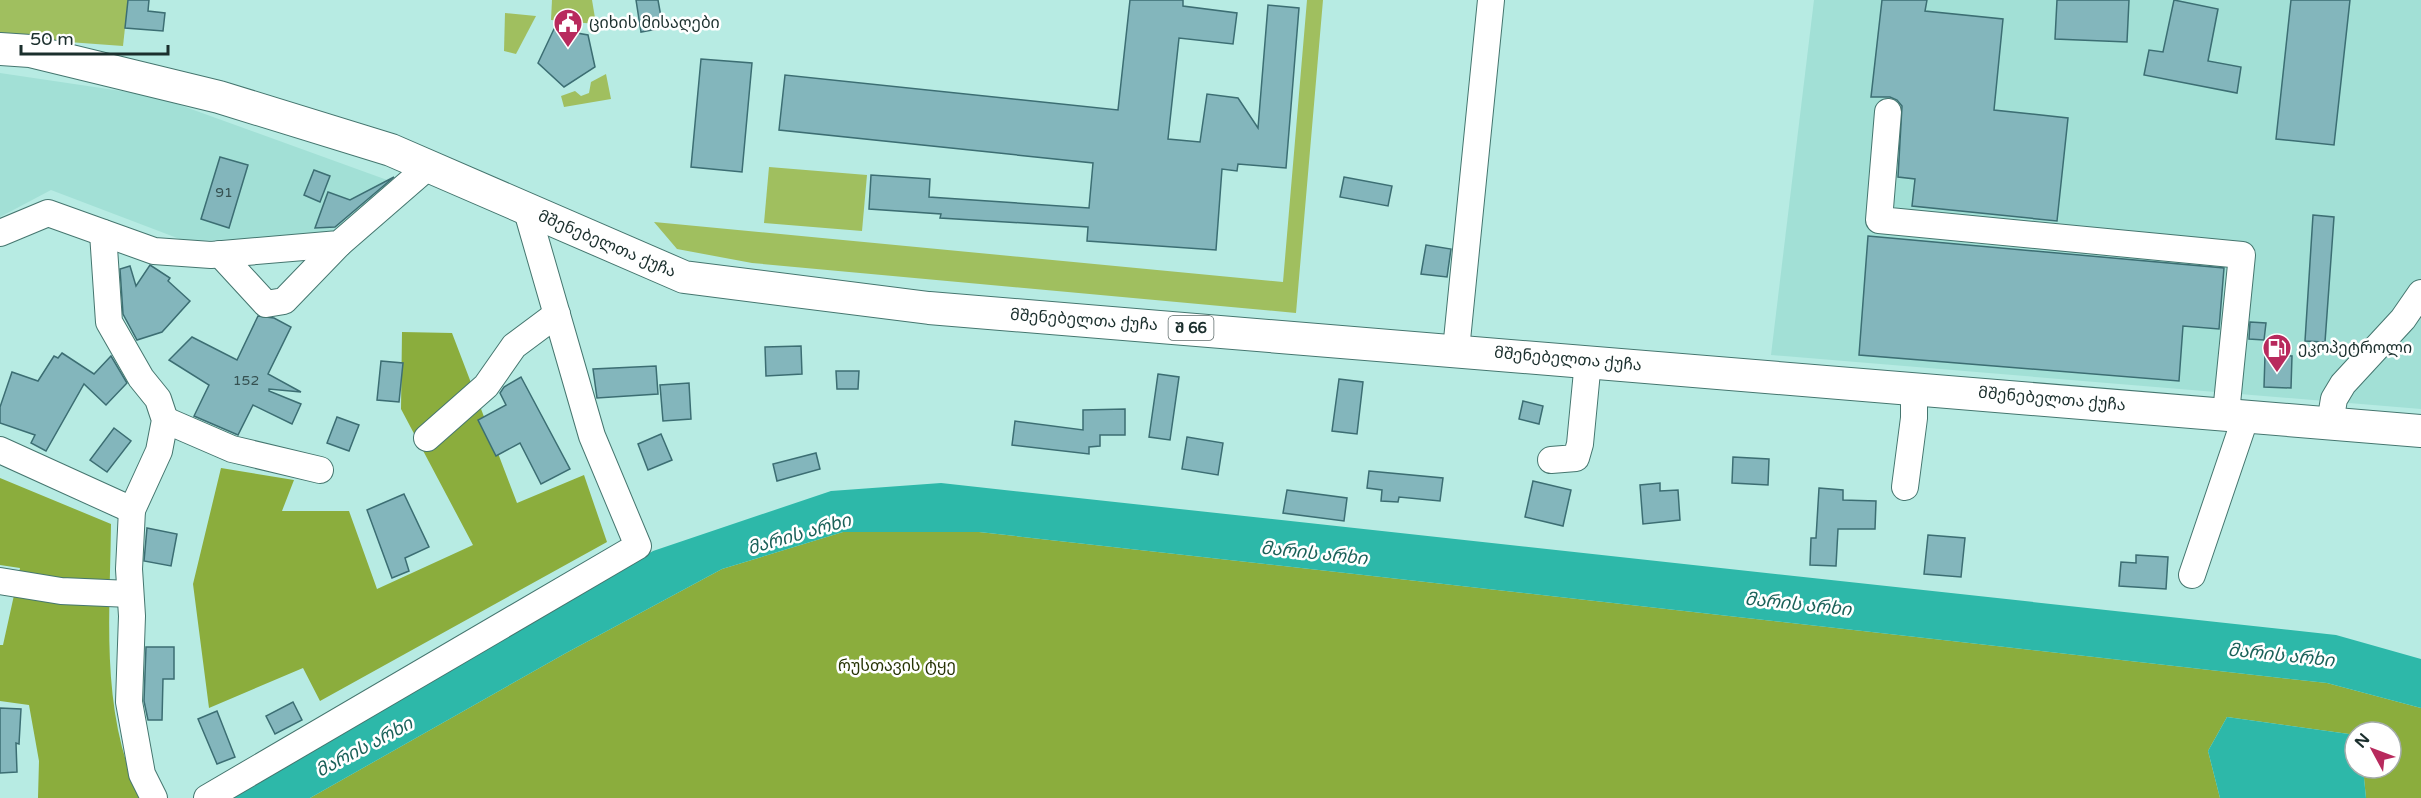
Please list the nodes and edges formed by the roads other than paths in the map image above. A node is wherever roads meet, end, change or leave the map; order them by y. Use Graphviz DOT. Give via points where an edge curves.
graph roads {
  1 [pos="1491,0"];
  2 [pos="0,49"];
  3 [pos="1888,112"];
  4 [pos="430,165"];
  5 [pos="527,211"];
  6 [pos="0,233"];
  7 [pos="103,233"];
  8 [pos="339,244"];
  9 [pos="219,254"];
  10 [pos="2421,293"];
  11 [pos="557,314"];
  12 [pos="1456,350"];
  13 [pos="1588,361"];
  14 [pos="1914,388"];
  15 [pos="2236,415"];
  16 [pos="165,420"];
  17 [pos="2331,423"];
  18 [pos="2421,431"];
  19 [pos="427,438"];
  20 [pos="0,450"];
  21 [pos="1551,460"];
  22 [pos="320,470"];
  23 [pos="1905,487"];
  24 [pos="132,510"];
  25 [pos="2192,575"];
  26 [pos="0,581"];
  27 [pos="130,594"];
  28 [pos="154,798"];
  29 [pos="207,798"];
  1 -- 12 [label="street"];
  2 -- 4 [label="main road, მშენებელთა ქუჩა / შ 66" via="30,51 219,97"];
  3 -- 15 [label="street" via="1879,220 2242,255"];
  4 -- 5 [label="main road, მშენებელთა ქუჩა / შ 66"];
  4 -- 8 [label="street"];
  5 -- 11 [label="street"];
  5 -- 12 [label="main road, მშენებელთა ქუჩა / შ 66" via="684,277 929,308"];
  6 -- 7 [label="street" via="48,213"];
  7 -- 9 [label="street" via="154,251"];
  7 -- 16 [label="street" via="109,322 141,378 158,399"];
  8 -- 9 [label="street"];
  8 -- 9 [label="street" via="284,301 266,304"];
  10 -- 17 [label="street" via="2403,319 2343,384 2334,399"];
  11 -- 19 [label="street" via="514,346 486,386"];
  11 -- 29 [label="street" via="592,436 638,546"];
  12 -- 13 [label="main road, მშენებელთა ქუჩა / შ 66"];
  13 -- 14 [label="main road, მშენებელთა ქუჩა / შ 66"];
  13 -- 21 [label="street" via="1576,458"];
  14 -- 15 [label="main road, მშენებელთა ქუჩა / შ 66"];
  14 -- 23 [label="street"];
  15 -- 17 [label="main road, მშენებელთა ქუჩა / შ 66"];
  15 -- 25 [label="street"];
  16 -- 22 [label="street" via="232,449"];
  16 -- 24 [label="street" via="159,451"];
  17 -- 18 [label="main road, მშენებელთა ქუჩა / შ 66"];
  20 -- 24 [label="street"];
  24 -- 27 [label="street"];
  26 -- 27 [label="street" via="61,591"];
  27 -- 28 [label="street" via="129,702 142,774"];
}
